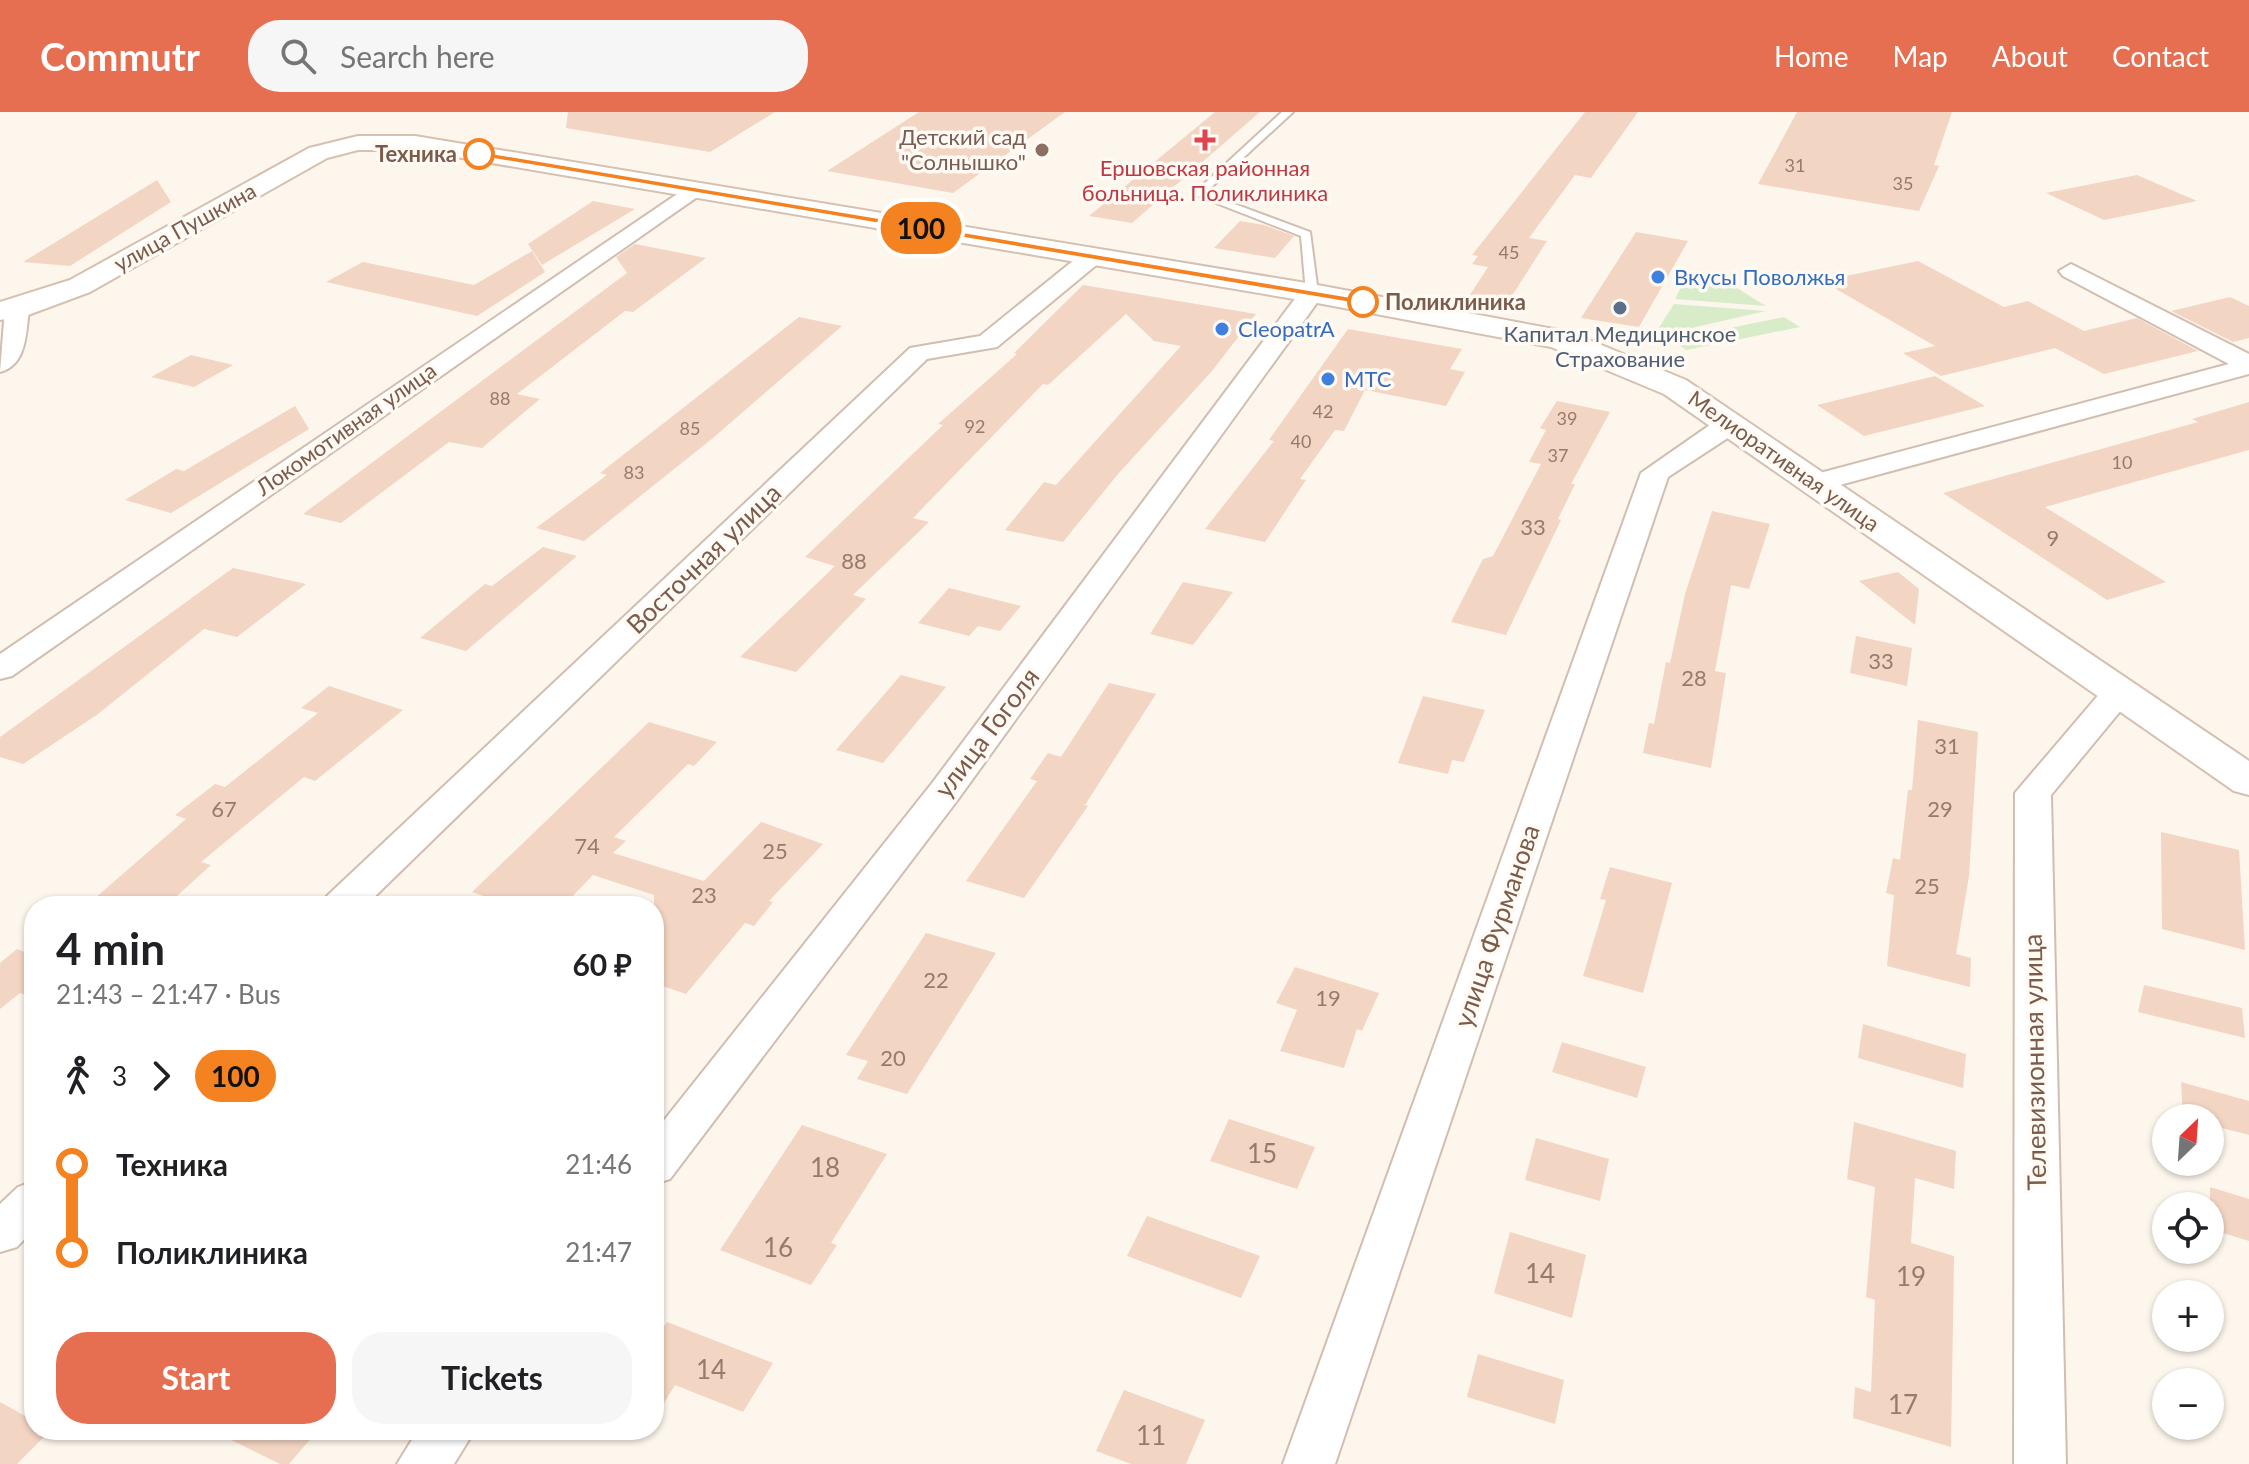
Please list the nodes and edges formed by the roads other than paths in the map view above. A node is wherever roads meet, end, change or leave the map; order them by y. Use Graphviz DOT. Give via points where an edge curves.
graph roads {
  1 [pos="1288,112"];
  2 [pos="387,119"];
  3 [pos="358,143"];
  4 [pos="692,190"];
  5 [pos="1092,257"];
  6 [pos="2071,271"];
  7 [pos="1312,293"];
  8 [pos="9,310"];
  9 [pos="0,364"];
  10 [pos="2249,365"];
  11 [pos="1730,424"];
  12 [pos="1815,483"];
  13 [pos="0,669"];
  14 [pos="2119,692"];
  15 [pos="2249,781"];
  16 [pos="351,896"];
  17 [pos="664,1153"];
  18 [pos="24,1210"];
  19 [pos="0,1233"];
  20 [pos="441,1440"];
  21 [pos="423,1464"];
  22 [pos="1309,1464"];
  23 [pos="2040,1464"];
  1 -- 7 [label="lane" via="1198,194 1306,234"];
  2 -- 3 [label="main road, улица Пушкина"];
  3 -- 4 [label="main road, Мелиоративная улица" via="415,143"];
  3 -- 8 [label="main road, улица Пушкина" via="318,153 80,286"];
  4 -- 5 [label="main road, Мелиоративная улица"];
  4 -- 13 [label="street, Локомотивная улица"];
  5 -- 7 [label="main road, Мелиоративная улица"];
  5 -- 16 [label="street, Восточная улица" via="988,342 919,353"];
  6 -- 10 [label="street"];
  7 -- 11 [label="main road, Мелиоративная улица" via="1559,339 1675,387"];
  7 -- 17 [label="street, улица Гоголя" via="946,790"];
  8 -- 9 [label="street, улица Пушкина" via="10,352"];
  10 -- 12 [label="street"];
  11 -- 12 [label="main road, Мелиоративная улица"];
  11 -- 22 [label="street, улица Фурманова" via="1655,473"];
  12 -- 14 [label="main road, Мелиоративная улица"];
  14 -- 15 [label="main road, Мелиоративная улица"];
  14 -- 23 [label="street, Телевизионная улица" via="2033,793"];
  18 -- 19 [label="street"];
  20 -- 21 [label="street"];
}
